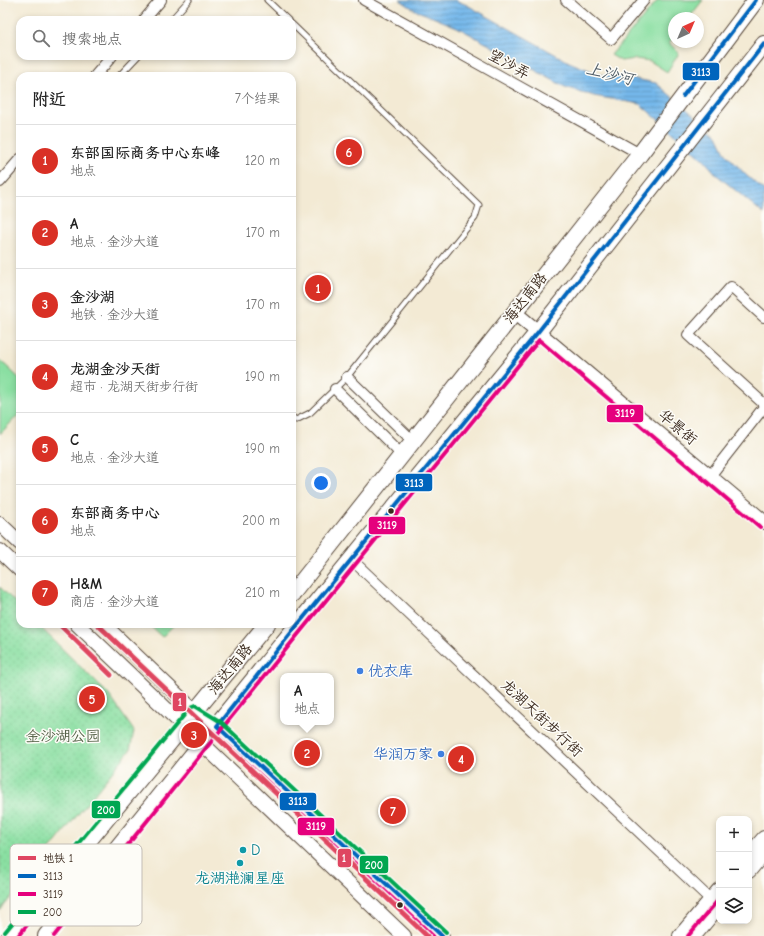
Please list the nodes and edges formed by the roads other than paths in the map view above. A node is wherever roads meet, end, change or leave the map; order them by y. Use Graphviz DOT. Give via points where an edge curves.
graph roads {
  1 [pos="161,0"];
  2 [pos="189,0"];
  3 [pos="267,0"];
  4 [pos="364,0"];
  5 [pos="566,0"];
  6 [pos="756,0"];
  7 [pos="640,1"];
  8 [pos="147,16"];
  9 [pos="175,16"];
  10 [pos="284,16"];
  11 [pos="296,28"];
  12 [pos="764,44"];
  13 [pos="108,60"];
  14 [pos="134,60"];
  15 [pos="98,72"];
  16 [pos="124,72"];
  17 [pos="640,154"];
  18 [pos="16,164"];
  19 [pos="0,182"];
  20 [pos="514,312"];
  21 [pos="764,317"];
  22 [pos="538,332"];
  23 [pos="347,377"];
  24 [pos="335,389"];
  25 [pos="764,404"];
  26 [pos="764,407"];
  27 [pos="296,420"];
  28 [pos="413,441"];
  29 [pos="402,455"];
  30 [pos="710,476"];
  31 [pos="764,522"];
  32 [pos="0,524"];
  33 [pos="16,539"];
  34 [pos="0,551"];
  35 [pos="351,559"];
  36 [pos="16,566"];
  37 [pos="296,589"];
  38 [pos="81,628"];
  39 [pos="107,628"];
  40 [pos="264,628"];
  41 [pos="296,628"];
  42 [pos="296,628"];
  43 [pos="195,712"];
  44 [pos="184,726"];
  45 [pos="217,726"];
  46 [pos="202,744"];
  47 [pos="764,838"];
  48 [pos="86,844"];
  49 [pos="121,844"];
  50 [pos="752,852"];
  51 [pos="764,854"];
  52 [pos="752,868"];
  53 [pos="716,899"];
  54 [pos="18,926"];
  55 [pos="54,926"];
  56 [pos="10,936"];
  57 [pos="46,936"];
  58 [pos="404,936"];
  59 [pos="442,936"];
  60 [pos="680,936"];
  61 [pos="694,936"];
  1 -- 8 [label="street"];
  2 -- 9 [label="lane"];
  3 -- 10 [label="lane"];
  4 -- 17 [label="street, 望沙弄"];
  5 -- 7 [label="street" via="611,39"];
  6 -- 17 [label="main road, 海达南路"];
  11 -- 23 [label="lane" via="478,205 475,218"];
  12 -- 22 [label="main road, 海达南路"];
  13 -- 15 [label="street"];
  14 -- 16 [label="lane"];
  17 -- 20 [label="main road, 海达南路"];
  18 -- 19 [label="street"];
  20 -- 22 [label="main road, 华景街"];
  20 -- 28 [label="main road, 海达南路"];
  21 -- 25 [label="street" via="731,287 688,335"];
  22 -- 30 [label="main road, 华景街"];
  22 -- 35 [label="main road, 海达南路"];
  23 -- 24 [label="lane"];
  23 -- 28 [label="street"];
  24 -- 27 [label="lane" via="310,413"];
  24 -- 29 [label="street"];
  26 -- 30 [label="street"];
  28 -- 29 [label="main road, 海达南路"];
  29 -- 37 [label="main road, 海达南路"];
  30 -- 31 [label="main road, 华景街"];
  32 -- 33 [label="main road"];
  34 -- 36 [label="main road"];
  35 -- 42 [label="main road, 海达南路"];
  35 -- 53 [label="street, 龙湖天街步行街"];
  38 -- 44 [label="main road"];
  39 -- 43 [label="main road"];
  40 -- 43 [label="main road, 海达南路"];
  41 -- 45 [label="main road, 海达南路"];
  43 -- 44 [label="main road, 海达南路"];
  43 -- 45 [label="main road"];
  44 -- 46 [label="main road"];
  44 -- 48 [label="main road, 海达南路"];
  45 -- 46 [label="main road, 海达南路"];
  45 -- 59 [label="main road"];
  46 -- 49 [label="main road, 海达南路"];
  46 -- 58 [label="main road"];
  47 -- 50 [label="main road"];
  51 -- 52 [label="main road"];
  53 -- 60 [label="main road"];
  53 -- 61 [label="main road"];
  54 -- 56 [label="main road, 海达南路"];
  55 -- 57 [label="main road, 海达南路"];
}
